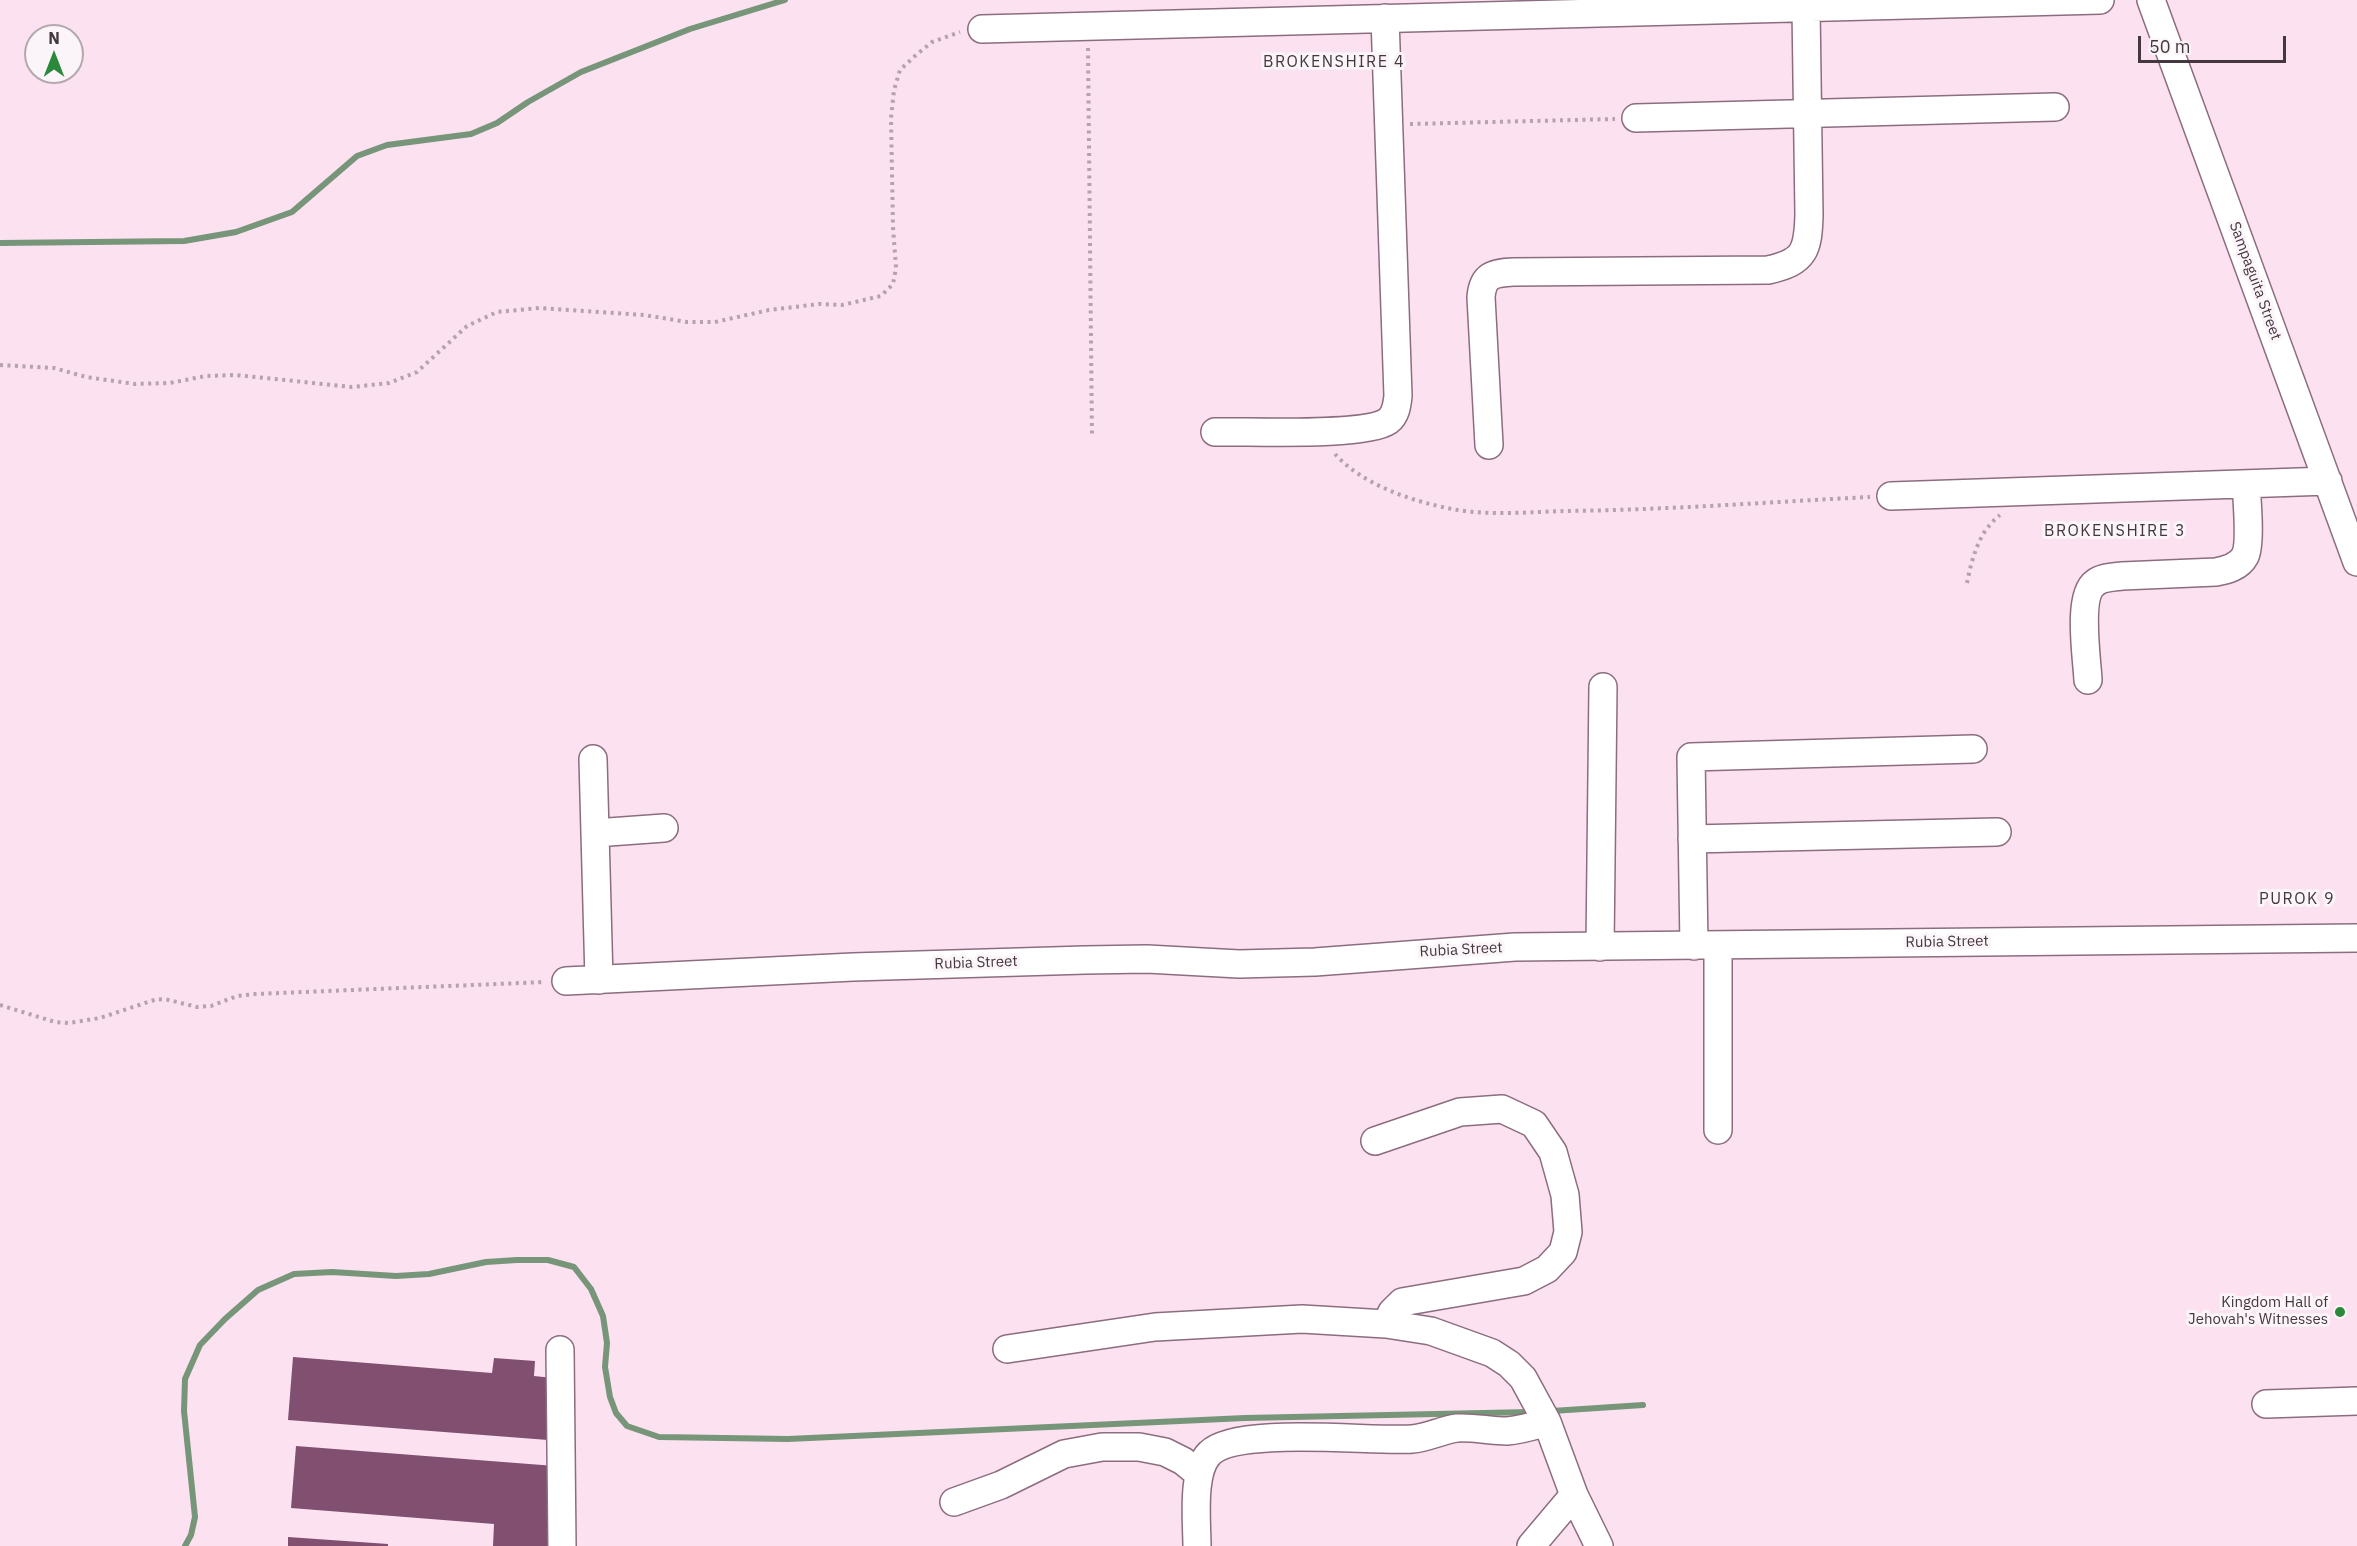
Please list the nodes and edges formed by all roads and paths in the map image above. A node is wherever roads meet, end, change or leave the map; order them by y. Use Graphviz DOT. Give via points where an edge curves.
graph roads {
  1 [pos="2100,0"];
  2 [pos="2151,0"];
  3 [pos="1806,8"];
  4 [pos="1385,18"];
  5 [pos="1088,26"];
  6 [pos="982,29"];
  7 [pos="2055,107"];
  8 [pos="1807,114"];
  9 [pos="1636,118"];
  10 [pos="1388,125"];
  11 [pos="0,365"];
  12 [pos="1314,431"];
  13 [pos="1215,432"];
  14 [pos="1092,438"];
  15 [pos="1489,445"];
  16 [pos="2328,481"];
  17 [pos="2246,483"];
  18 [pos="1891,496"];
  19 [pos="2005,512"];
  20 [pos="2357,562"];
  21 [pos="1967,583"];
  22 [pos="2088,680"];
  23 [pos="1603,687"];
  24 [pos="1973,749"];
  25 [pos="593,759"];
  26 [pos="664,828"];
  27 [pos="1997,831"];
  28 [pos="595,833"];
  29 [pos="1692,839"];
  30 [pos="2357,938"];
  31 [pos="1706,946"];
  32 [pos="1600,947"];
  33 [pos="599,980"];
  34 [pos="566,981"];
  35 [pos="0,1005"];
  36 [pos="1718,1130"];
  37 [pos="1376,1141"];
  38 [pos="1386,1324"];
  39 [pos="1006,1349"];
  40 [pos="560,1350"];
  41 [pos="2357,1401"];
  42 [pos="2265,1404"];
  43 [pos="1547,1422"];
  44 [pos="1199,1474"];
  45 [pos="1574,1495"];
  46 [pos="954,1502"];
  47 [pos="562,1546"];
  48 [pos="1197,1546"];
  49 [pos="1531,1546"];
  50 [pos="1599,1546"];
  1 -- 3 [label="street"];
  2 -- 16 [label="street, Sampaguita Street"];
  3 -- 4 [label="street"];
  3 -- 8 [label="street"];
  4 -- 5 [label="street"];
  4 -- 10 [label="street"];
  5 -- 6 [label="street"];
  5 -- 14 [label="path"];
  6 -- 11 [label="path" via="932,42 900,70 891,118 896,268 892,284 881,296 842,305 769,310 716,322 539,308 497,312 467,326 417,372 389,383 352,387 236,375 135,384 54,368"];
  7 -- 8 [label="street"];
  8 -- 9 [label="street"];
  8 -- 15 [label="street" via="1808,238 1802,254 1788,266 1768,270 1513,272 1487,278 1481,297"];
  9 -- 10 [label="path"];
  10 -- 12 [label="street" via="1396,410 1390,420 1375,427"];
  12 -- 13 [label="street"];
  12 -- 18 [label="path" via="1347,468 1377,485 1453,510 1587,511"];
  16 -- 17 [label="street"];
  16 -- 20 [label="street, Sampaguita Street"];
  17 -- 18 [label="street"];
  17 -- 22 [label="street" via="2247,541 2240,563 2216,572 2122,576 2094,583 2087,594 2085,610"];
  19 -- 21 [label="path" via="1981,538"];
  23 -- 32 [label="street"];
  24 -- 29 [label="street" via="1690,757"];
  25 -- 28 [label="street"];
  26 -- 28 [label="street"];
  27 -- 29 [label="street"];
  28 -- 33 [label="street"];
  29 -- 31 [label="street"];
  30 -- 31 [label="street, Rubia Street"];
  31 -- 32 [label="street, Rubia Street"];
  31 -- 36 [label="street"];
  32 -- 33 [label="street, Rubia Street" via="1454,950 1315,962 1085,960"];
  33 -- 34 [label="street, Rubia Street"];
  34 -- 35 [label="path" via="255,994 197,1007 157,999 76,1023 55,1022"];
  37 -- 38 [label="street" via="1460,1112 1502,1109 1534,1124 1553,1152 1565,1195 1568,1232 1563,1252 1547,1269 1524,1281 1402,1302"];
  38 -- 39 [label="street" via="1302,1319 1155,1327"];
  38 -- 43 [label="street" via="1431,1331 1492,1353 1523,1378"];
  40 -- 47 [label="street"];
  41 -- 42 [label="street"];
  43 -- 44 [label="street" via="1507,1431 1455,1428 1415,1439 1333,1436 1225,1444 1209,1453"];
  43 -- 45 [label="street"];
  44 -- 46 [label="street" via="1165,1452 1102,1447 1064,1454 1001,1485"];
  44 -- 48 [label="street"];
  45 -- 49 [label="street"];
  45 -- 50 [label="street"];
}
